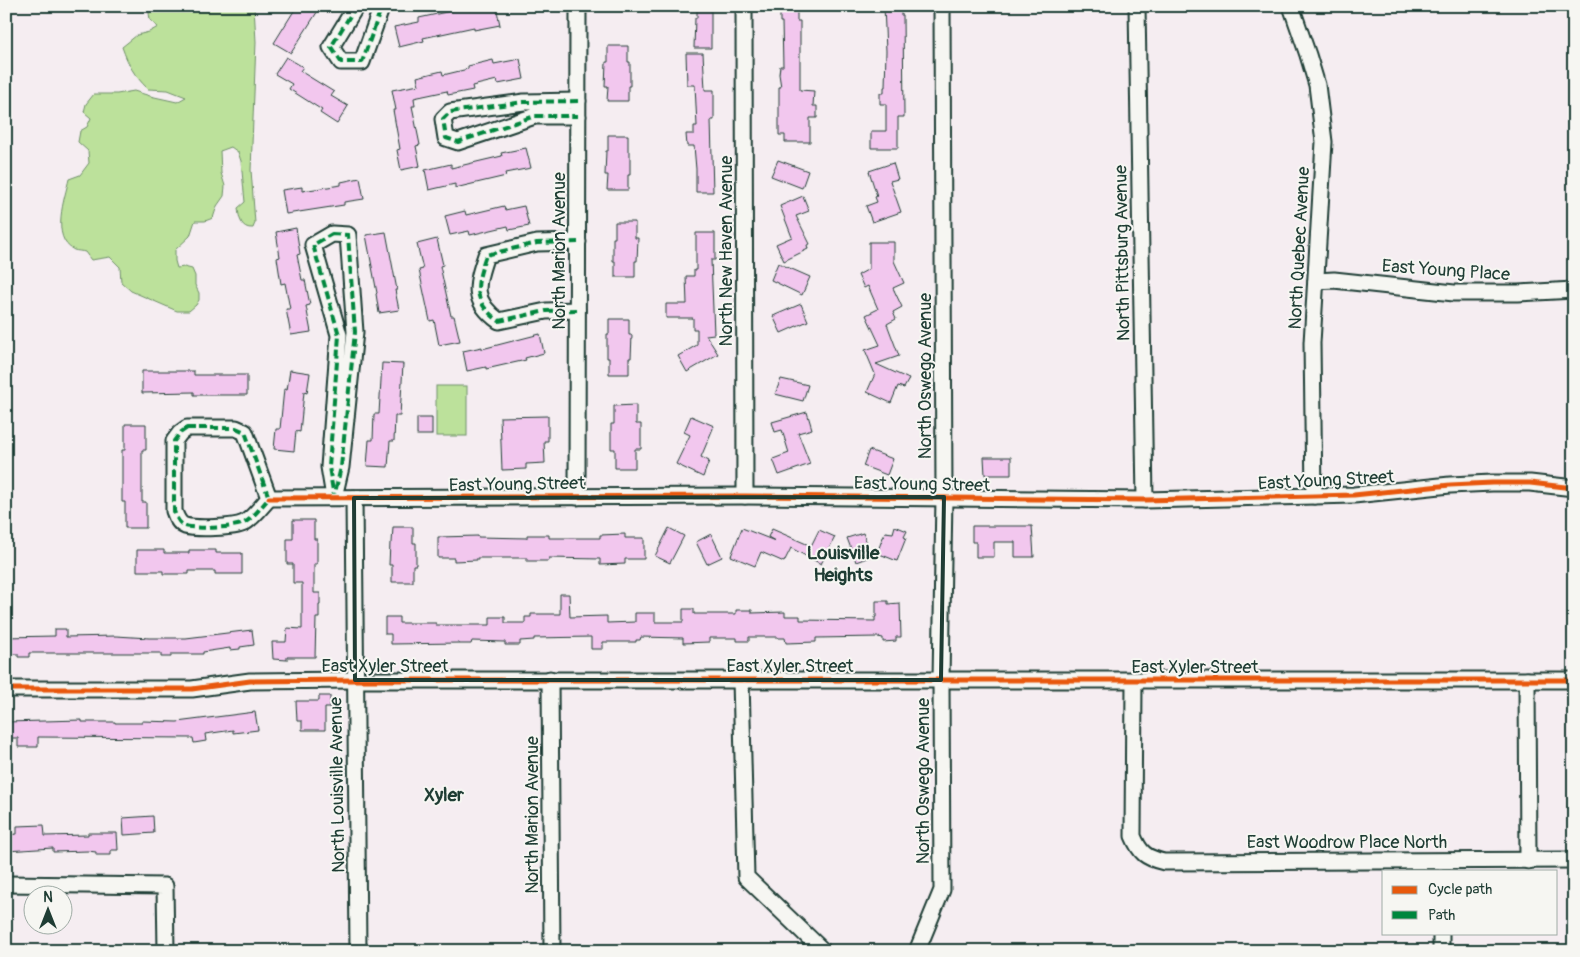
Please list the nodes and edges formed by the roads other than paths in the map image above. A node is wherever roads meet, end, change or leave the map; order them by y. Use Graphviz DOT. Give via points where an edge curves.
graph roads {
  1 [pos="356,6"];
  2 [pos="382,6"];
  3 [pos="578,6"];
  4 [pos="744,6"];
  5 [pos="942,6"];
  6 [pos="1137,6"];
  7 [pos="1291,6"];
  8 [pos="578,109"];
  9 [pos="578,242"];
  10 [pos="1316,281"];
  11 [pos="1574,290"];
  12 [pos="577,310"];
  13 [pos="1574,488"];
  14 [pos="745,496"];
  15 [pos="1314,496"];
  16 [pos="334,497"];
  17 [pos="576,497"];
  18 [pos="269,498"];
  19 [pos="354,498"];
  20 [pos="944,498"];
  21 [pos="1145,500"];
  22 [pos="550,679"];
  23 [pos="354,680"];
  24 [pos="741,680"];
  25 [pos="941,680"];
  26 [pos="1527,680"];
  27 [pos="1574,680"];
  28 [pos="1134,681"];
  29 [pos="6,689"];
  30 [pos="1574,860"];
  31 [pos="1528,861"];
  32 [pos="1441,866"];
  33 [pos="6,884"];
  34 [pos="1441,934"];
  35 [pos="166,951"];
  36 [pos="358,951"];
  37 [pos="552,951"];
  38 [pos="822,951"];
  39 [pos="917,951"];
  40 [pos="1441,951"];
  1 -- 2 [label="street" via="331,47 341,62 362,62"];
  3 -- 8 [label="street, North Marion Avenue"];
  4 -- 14 [label="street, North New Haven Avenue"];
  5 -- 20 [label="street, North Oswego Avenue"];
  6 -- 21 [label="street, North Pittsburg Avenue"];
  7 -- 10 [label="street, North Quebec Avenue" via="1317,85 1324,142"];
  8 -- 8 [label="street" via="524,102 450,112 443,119 446,138 458,142 535,116"];
  8 -- 9 [label="street, North Marion Avenue"];
  9 -- 12 [label="street, North Marion Avenue"];
  9 -- 12 [label="street" via="537,243 486,255 477,283 479,297 487,312 499,321 546,311"];
  10 -- 11 [label="street, East Young Place" via="1334,280 1454,293"];
  10 -- 15 [label="street, North Quebec Avenue" via="1312,343"];
  12 -- 17 [label="street, North Marion Avenue"];
  13 -- 15 [label="street, East Young Street" via="1492,483"];
  14 -- 17 [label="street, East Young Street"];
  14 -- 20 [label="street, East Young Street"];
  15 -- 21 [label="street, East Young Street"];
  16 -- 16 [label="street" via="341,467 355,332 348,234 332,234 313,245 340,335 328,467"];
  16 -- 18 [label="street, East Young Street"];
  16 -- 19 [label="street, East Young Street"];
  17 -- 19 [label="street, East Young Street"];
  18 -- 18 [label="street" via="244,523 184,526 174,511 174,441 187,428 236,428 245,432"];
  19 -- 23 [label="street, North Louisville Avenue"];
  20 -- 21 [label="street, East Young Street"];
  20 -- 25 [label="street, North Oswego Avenue"];
  22 -- 23 [label="street, East Xyler Street"];
  22 -- 24 [label="street, East Xyler Street"];
  22 -- 37 [label="street, North Marion Avenue"];
  23 -- 29 [label="street, East Xyler Street" via="250,681 192,689"];
  23 -- 36 [label="street, North Louisville Avenue"];
  24 -- 25 [label="street, East Xyler Street"];
  24 -- 38 [label="street" via="746,877"];
  25 -- 28 [label="street, East Xyler Street"];
  25 -- 39 [label="street, North Oswego Avenue" via="942,890"];
  26 -- 27 [label="street, East Xyler Street"];
  26 -- 28 [label="street, East Xyler Street"];
  26 -- 31 [label="street"];
  28 -- 32 [label="street, East Woodrow Place North" via="1133,836 1138,848 1150,859 1164,862"];
  30 -- 31 [label="street, East Woodrow Place North"];
  31 -- 32 [label="street, East Woodrow Place North"];
  33 -- 35 [label="street" via="164,886"];
  34 -- 40 [label="street"];
}
